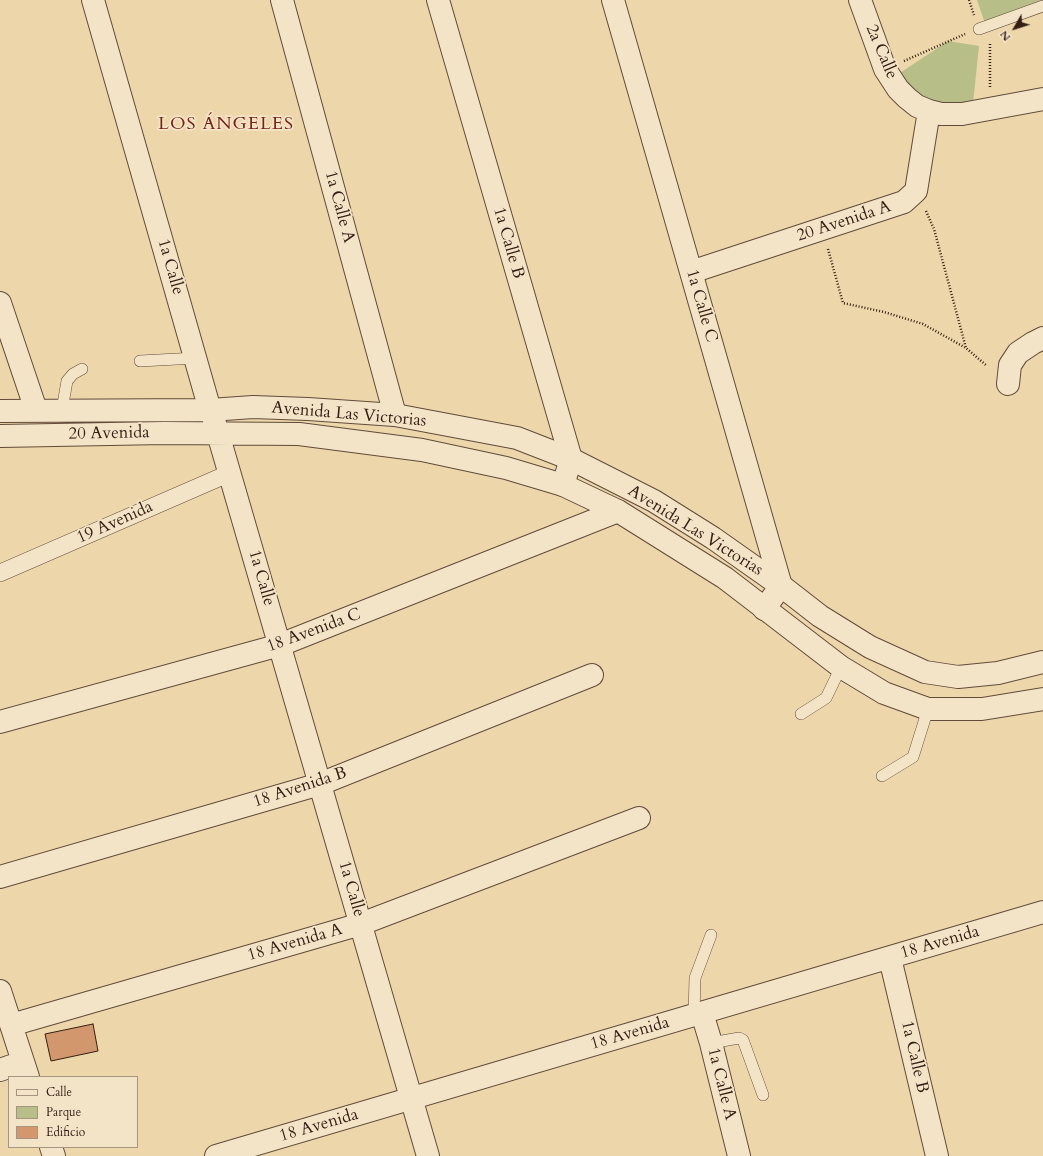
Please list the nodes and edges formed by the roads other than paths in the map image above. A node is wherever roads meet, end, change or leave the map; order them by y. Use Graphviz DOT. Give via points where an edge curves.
graph roads {
  1 [pos="93,0"];
  2 [pos="282,0"];
  3 [pos="438,0"];
  4 [pos="613,0"];
  5 [pos="860,0"];
  6 [pos="1043,6"];
  7 [pos="979,29"];
  8 [pos="1043,99"];
  9 [pos="929,111"];
  10 [pos="691,272"];
  11 [pos="0,303"];
  12 [pos="1038,340"];
  13 [pos="196,358"];
  14 [pos="140,362"];
  15 [pos="82,369"];
  16 [pos="1008,384"];
  17 [pos="36,410"];
  18 [pos="62,410"];
  19 [pos="210,410"];
  20 [pos="0,411"];
  21 [pos="395,415"];
  22 [pos="218,433"];
  23 [pos="0,436"];
  24 [pos="571,459"];
  25 [pos="230,473"];
  26 [pos="562,485"];
  27 [pos="618,511"];
  28 [pos="0,573"];
  29 [pos="781,586"];
  30 [pos="764,609"];
  31 [pos="280,646"];
  32 [pos="1043,662"];
  33 [pos="841,667"];
  34 [pos="592,675"];
  35 [pos="1043,700"];
  36 [pos="928,709"];
  37 [pos="801,714"];
  38 [pos="0,722"];
  39 [pos="882,776"];
  40 [pos="320,784"];
  41 [pos="639,818"];
  42 [pos="0,877"];
  43 [pos="1043,912"];
  44 [pos="361,924"];
  45 [pos="711,935"];
  46 [pos="890,958"];
  47 [pos="0,991"];
  48 [pos="698,1014"];
  49 [pos="11,1025"];
  50 [pos="711,1043"];
  51 [pos="26,1069"];
  52 [pos="0,1070"];
  53 [pos="763,1095"];
  54 [pos="412,1099"];
  55 [pos="216,1156"];
  56 [pos="428,1156"];
  57 [pos="738,1156"];
  58 [pos="937,1156"];
  1 -- 13 [label="street, 1a Calle"];
  2 -- 21 [label="street, 1a Calle A"];
  3 -- 24 [label="street, 1a Calle B"];
  4 -- 10 [label="street, 1a Calle C"];
  5 -- 9 [label="street, 2a Calle" via="885,69 894,84 917,106"];
  6 -- 7 [label="lane"];
  8 -- 9 [label="street, 2a Calle" via="962,114"];
  9 -- 10 [label="street, 20 Avenida A" via="916,191 904,202"];
  10 -- 29 [label="street, 1a Calle C"];
  11 -- 17 [label="street"];
  12 -- 16 [label="street" via="1018,353 1010,365"];
  13 -- 14 [label="lane"];
  13 -- 19 [label="street, 1a Calle"];
  15 -- 18 [label="lane" via="67,381"];
  17 -- 18 [label="street, 20 Avenida"];
  17 -- 20 [label="street, 20 Avenida"];
  18 -- 19 [label="street, 20 Avenida"];
  19 -- 21 [label="street, Avenida Las Victorias" via="253,407"];
  19 -- 22 [label="street, 1a Calle"];
  21 -- 24 [label="street, Avenida Las Victorias" via="518,438"];
  22 -- 23 [label="street, 20 Avenida"];
  22 -- 25 [label="street, 1a Calle"];
  22 -- 26 [label="street, Avenida Las Victorias" via="299,434 422,450 506,468"];
  24 -- 26 [label="street"];
  24 -- 29 [label="street, Avenida Las Victorias" via="654,501 713,538"];
  25 -- 28 [label="street, 19 Avenida"];
  25 -- 31 [label="street, 1a Calle"];
  26 -- 27 [label="street, Avenida Las Victorias"];
  27 -- 30 [label="street, Avenida Las Victorias" via="725,578"];
  27 -- 31 [label="street, 18 Avenida C"];
  29 -- 30 [label="street"];
  29 -- 32 [label="street, Avenida Las Victorias" via="820,616 870,647 925,672 958,678 998,673"];
  30 -- 33 [label="street, Avenida Las Victorias"];
  31 -- 38 [label="street, 18 Avenida C"];
  31 -- 40 [label="street, 1a Calle"];
  33 -- 36 [label="street, Avenida Las Victorias" via="884,693"];
  33 -- 37 [label="lane" via="826,698"];
  34 -- 40 [label="street, 18 Avenida B"];
  35 -- 36 [label="street, Avenida Las Victorias" via="982,710"];
  36 -- 39 [label="lane" via="913,757"];
  40 -- 42 [label="street, 18 Avenida B"];
  40 -- 44 [label="street, 1a Calle"];
  41 -- 44 [label="street, 18 Avenida A"];
  43 -- 46 [label="street, 18 Avenida"];
  44 -- 49 [label="street, 18 Avenida A"];
  44 -- 54 [label="street, 1a Calle"];
  45 -- 48 [label="lane" via="695,978"];
  46 -- 48 [label="street, 18 Avenida"];
  46 -- 58 [label="street, 1a Calle B"];
  47 -- 49 [label="street"];
  48 -- 50 [label="street, 1a Calle A"];
  48 -- 54 [label="street, 18 Avenida"];
  49 -- 51 [label="street"];
  50 -- 53 [label="lane" via="739,1038 743,1040"];
  50 -- 57 [label="street, 1a Calle A"];
  51 -- 52 [label="street"];
  54 -- 55 [label="street, 18 Avenida"];
  54 -- 56 [label="street, 1a Calle"];
}
